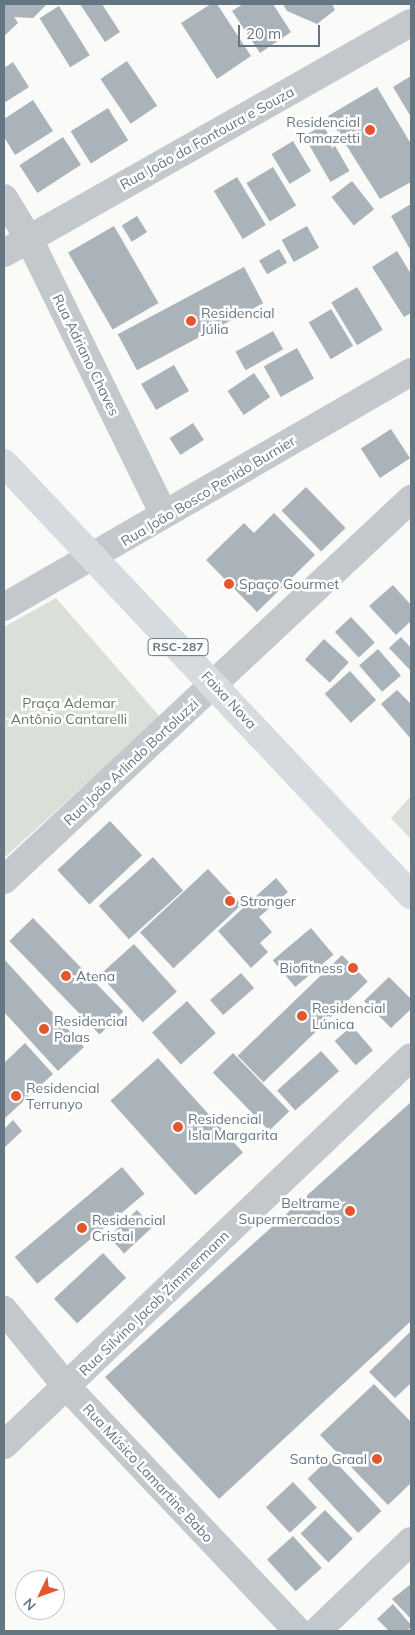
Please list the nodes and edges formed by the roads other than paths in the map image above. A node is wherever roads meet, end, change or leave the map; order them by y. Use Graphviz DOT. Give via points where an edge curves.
graph roads {
  1 [pos="411,23"];
  2 [pos="4,198"];
  3 [pos="29,239"];
  4 [pos="4,253"];
  5 [pos="411,372"];
  6 [pos="4,463"];
  7 [pos="411,499"];
  8 [pos="164,514"];
  9 [pos="95,559"];
  10 [pos="4,607"];
  11 [pos="214,685"];
  12 [pos="4,880"];
  13 [pos="411,895"];
  14 [pos="411,1058"];
  15 [pos="4,1310"];
  16 [pos="66,1386"];
  17 [pos="4,1444"];
  18 [pos="411,1541"];
  19 [pos="298,1631"];
  20 [pos="317,1631"];
  1 -- 3 [label="street, Rua João da Fontoura e Souza"];
  2 -- 3 [label="street, Rua Adriano Chaves"];
  3 -- 4 [label="street, Rua João da Fontoura e Souza"];
  3 -- 8 [label="street, Rua Adriano Chaves"];
  5 -- 8 [label="street, Rua João Bosco Penido Burnier"];
  6 -- 9 [label="highway, Faixa Nova / RSC-287"];
  7 -- 11 [label="street, Rua João Arlindo Bortoluzzi"];
  8 -- 9 [label="street, Rua João Bosco Penido Burnier"];
  9 -- 10 [label="street, Rua João Bosco Penido Burnier"];
  9 -- 11 [label="highway, Faixa Nova / RSC-287"];
  11 -- 12 [label="street, Rua João Arlindo Bortoluzzi"];
  11 -- 13 [label="highway, Faixa Nova / RSC-287"];
  14 -- 16 [label="street, Rua Silvino Jacob Zimmermann"];
  15 -- 16 [label="street, Rua Músico Lamartine Babo"];
  16 -- 17 [label="street, Rua Silvino Jacob Zimmermann"];
  16 -- 19 [label="street, Rua Músico Lamartine Babo"];
  18 -- 20 [label="street"];
}
